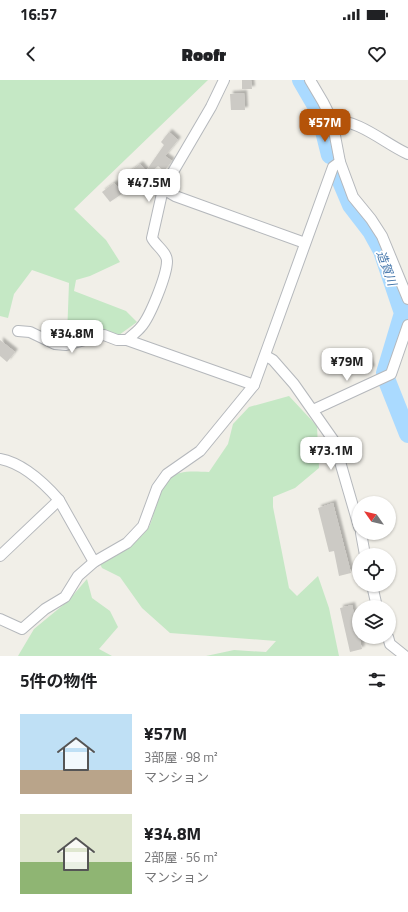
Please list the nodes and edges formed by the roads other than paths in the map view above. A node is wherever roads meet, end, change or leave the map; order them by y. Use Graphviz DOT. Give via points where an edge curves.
graph roads {
  1 [pos="224,80"];
  2 [pos="310,80"];
  3 [pos="332,120"];
  4 [pos="408,154"];
  5 [pos="340,162"];
  6 [pos="163,189"];
  7 [pos="305,243"];
  8 [pos="408,299"];
  9 [pos="408,325"];
  10 [pos="18,331"];
  11 [pos="127,340"];
  12 [pos="266,356"];
  13 [pos="254,385"];
  14 [pos="313,410"];
  15 [pos="0,459"];
  16 [pos="59,500"];
  17 [pos="352,503"];
  18 [pos="0,556"];
  19 [pos="94,562"];
  20 [pos="0,619"];
  21 [pos="390,644"];
  22 [pos="404,656"];
  1 -- 6 [label="street"];
  2 -- 3 [label="street"];
  3 -- 4 [label="street" via="358,126"];
  3 -- 5 [label="street"];
  5 -- 7 [label="street" via="333,167"];
  5 -- 8 [label="street" via="353,197 382,236"];
  6 -- 7 [label="street" via="175,196"];
  6 -- 11 [label="street" via="152,238 166,254 167,261 149,314 141,327"];
  7 -- 12 [label="street"];
  9 -- 14 [label="street" via="391,374"];
  10 -- 11 [label="street" via="30,332 55,344 104,335 117,340"];
  11 -- 13 [label="street"];
  12 -- 13 [label="street"];
  12 -- 14 [label="street" via="273,360"];
  13 -- 19 [label="street" via="200,451 167,474 157,488 143,526 127,543"];
  14 -- 17 [label="street" via="334,441"];
  15 -- 16 [label="street" via="10,461 38,479"];
  16 -- 18 [label="street"];
  16 -- 19 [label="street"];
  19 -- 20 [label="street" via="78,576 65,597 22,629"];
  21 -- 22 [label="street"];
}
